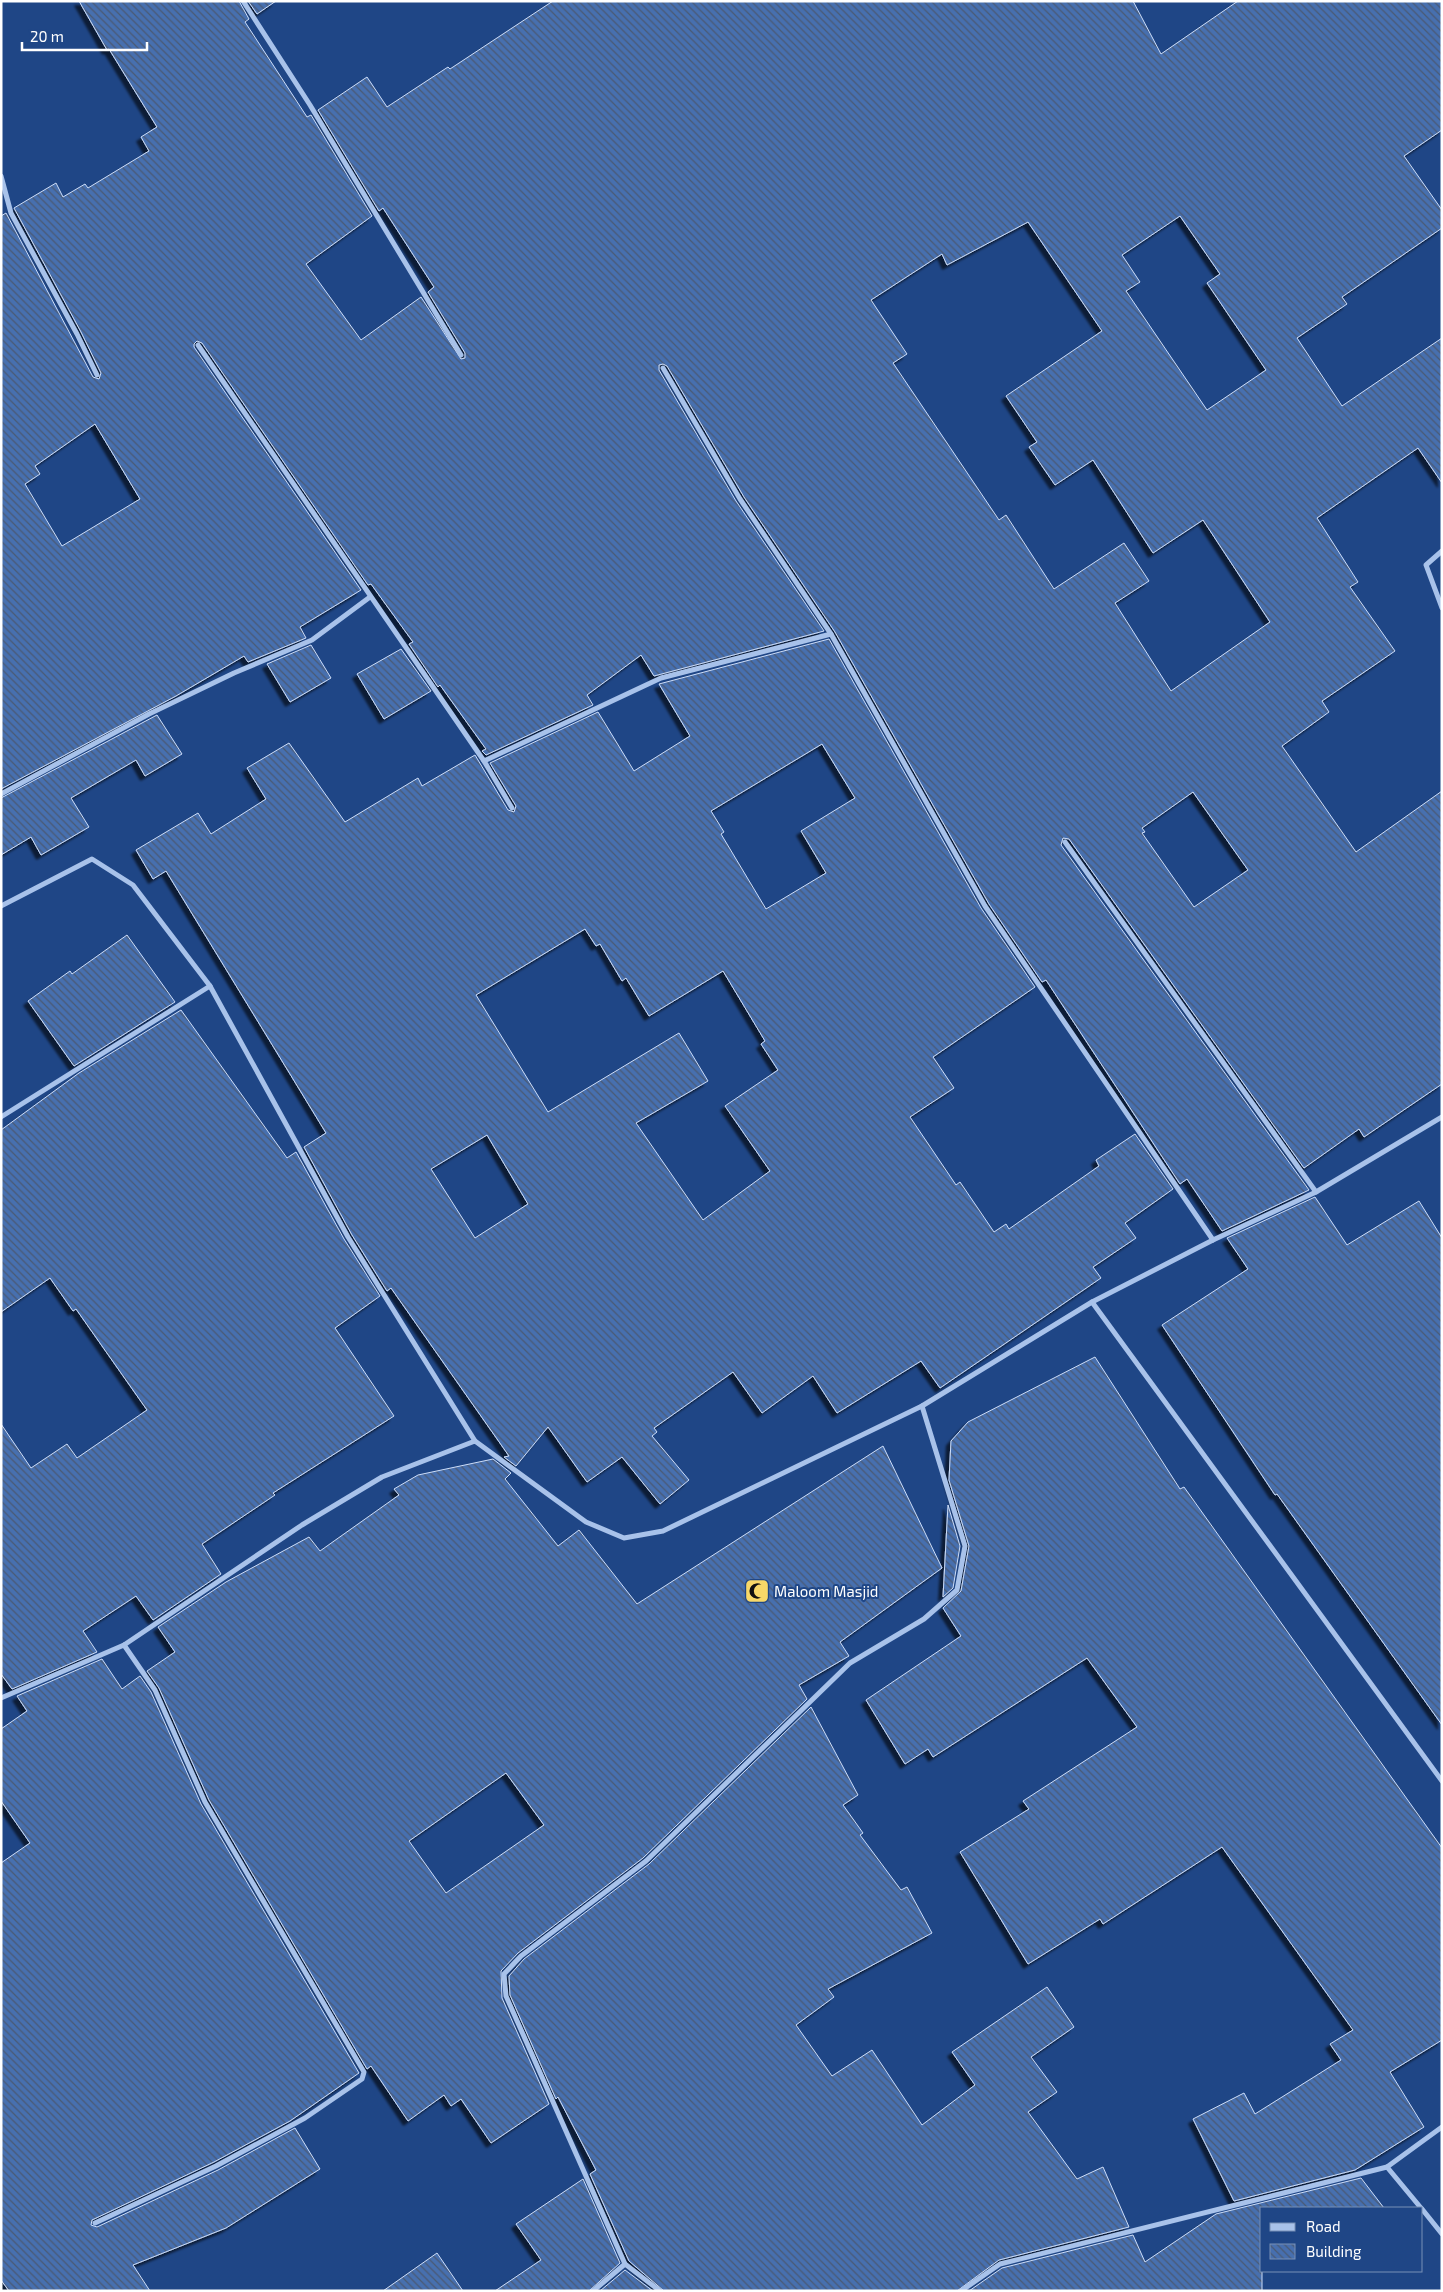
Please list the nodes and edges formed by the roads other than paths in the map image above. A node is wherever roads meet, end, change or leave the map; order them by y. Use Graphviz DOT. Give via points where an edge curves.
graph roads {
  1 [pos="243,1"];
  2 [pos="1,176"];
  3 [pos="198,344"];
  4 [pos="461,356"];
  5 [pos="663,368"];
  6 [pos="96,375"];
  7 [pos="1442,551"];
  8 [pos="370,597"];
  9 [pos="1442,608"];
  10 [pos="830,634"];
  11 [pos="484,761"];
  12 [pos="1,794"];
  13 [pos="512,808"];
  14 [pos="1065,842"];
  15 [pos="1,906"];
  16 [pos="210,986"];
  17 [pos="1,1117"];
  18 [pos="1442,1117"];
  19 [pos="1316,1192"];
  20 [pos="1213,1240"];
  21 [pos="1092,1302"];
  22 [pos="922,1406"];
  23 [pos="474,1441"];
  24 [pos="124,1645"];
  25 [pos="1,1698"];
  26 [pos="1442,1781"];
  27 [pos="1442,2127"];
  28 [pos="1387,2168"];
  29 [pos="1419,2207"];
  30 [pos="1423,2211"];
  31 [pos="95,2223"];
  32 [pos="1442,2234"];
  33 [pos="625,2264"];
  34 [pos="594,2291"];
  35 [pos="660,2291"];
  36 [pos="961,2291"];
  1 -- 4 [label="street" via="310,104"];
  2 -- 6 [label="street" via="11,213 78,334"];
  3 -- 8 [label="street"];
  5 -- 10 [label="street" via="740,499"];
  7 -- 9 [label="street" via="1426,565"];
  8 -- 11 [label="street"];
  8 -- 12 [label="street" via="312,640 149,714"];
  10 -- 11 [label="street" via="661,678"];
  10 -- 20 [label="street" via="985,906"];
  11 -- 13 [label="street"];
  14 -- 19 [label="street"];
  15 -- 16 [label="street" via="92,859 133,885"];
  16 -- 17 [label="street"];
  16 -- 23 [label="street" via="348,1237"];
  18 -- 19 [label="street"];
  19 -- 20 [label="street"];
  20 -- 21 [label="street"];
  21 -- 22 [label="street"];
  21 -- 26 [label="street"];
  22 -- 23 [label="street" via="663,1531 624,1538 586,1522"];
  22 -- 33 [label="street" via="965,1546 957,1590 924,1619 850,1662 646,1861 521,1956 504,1974 506,1996"];
  23 -- 24 [label="street" via="382,1477 302,1525"];
  24 -- 25 [label="street"];
  24 -- 31 [label="street" via="155,1690 205,1802 364,2072 362,2078 304,2118 216,2166"];
  27 -- 28 [label="street"];
  28 -- 29 [label="street"];
  28 -- 36 [label="street" via="1000,2264"];
  30 -- 32 [label="street"];
  33 -- 34 [label="street"];
  33 -- 35 [label="street"];
}
